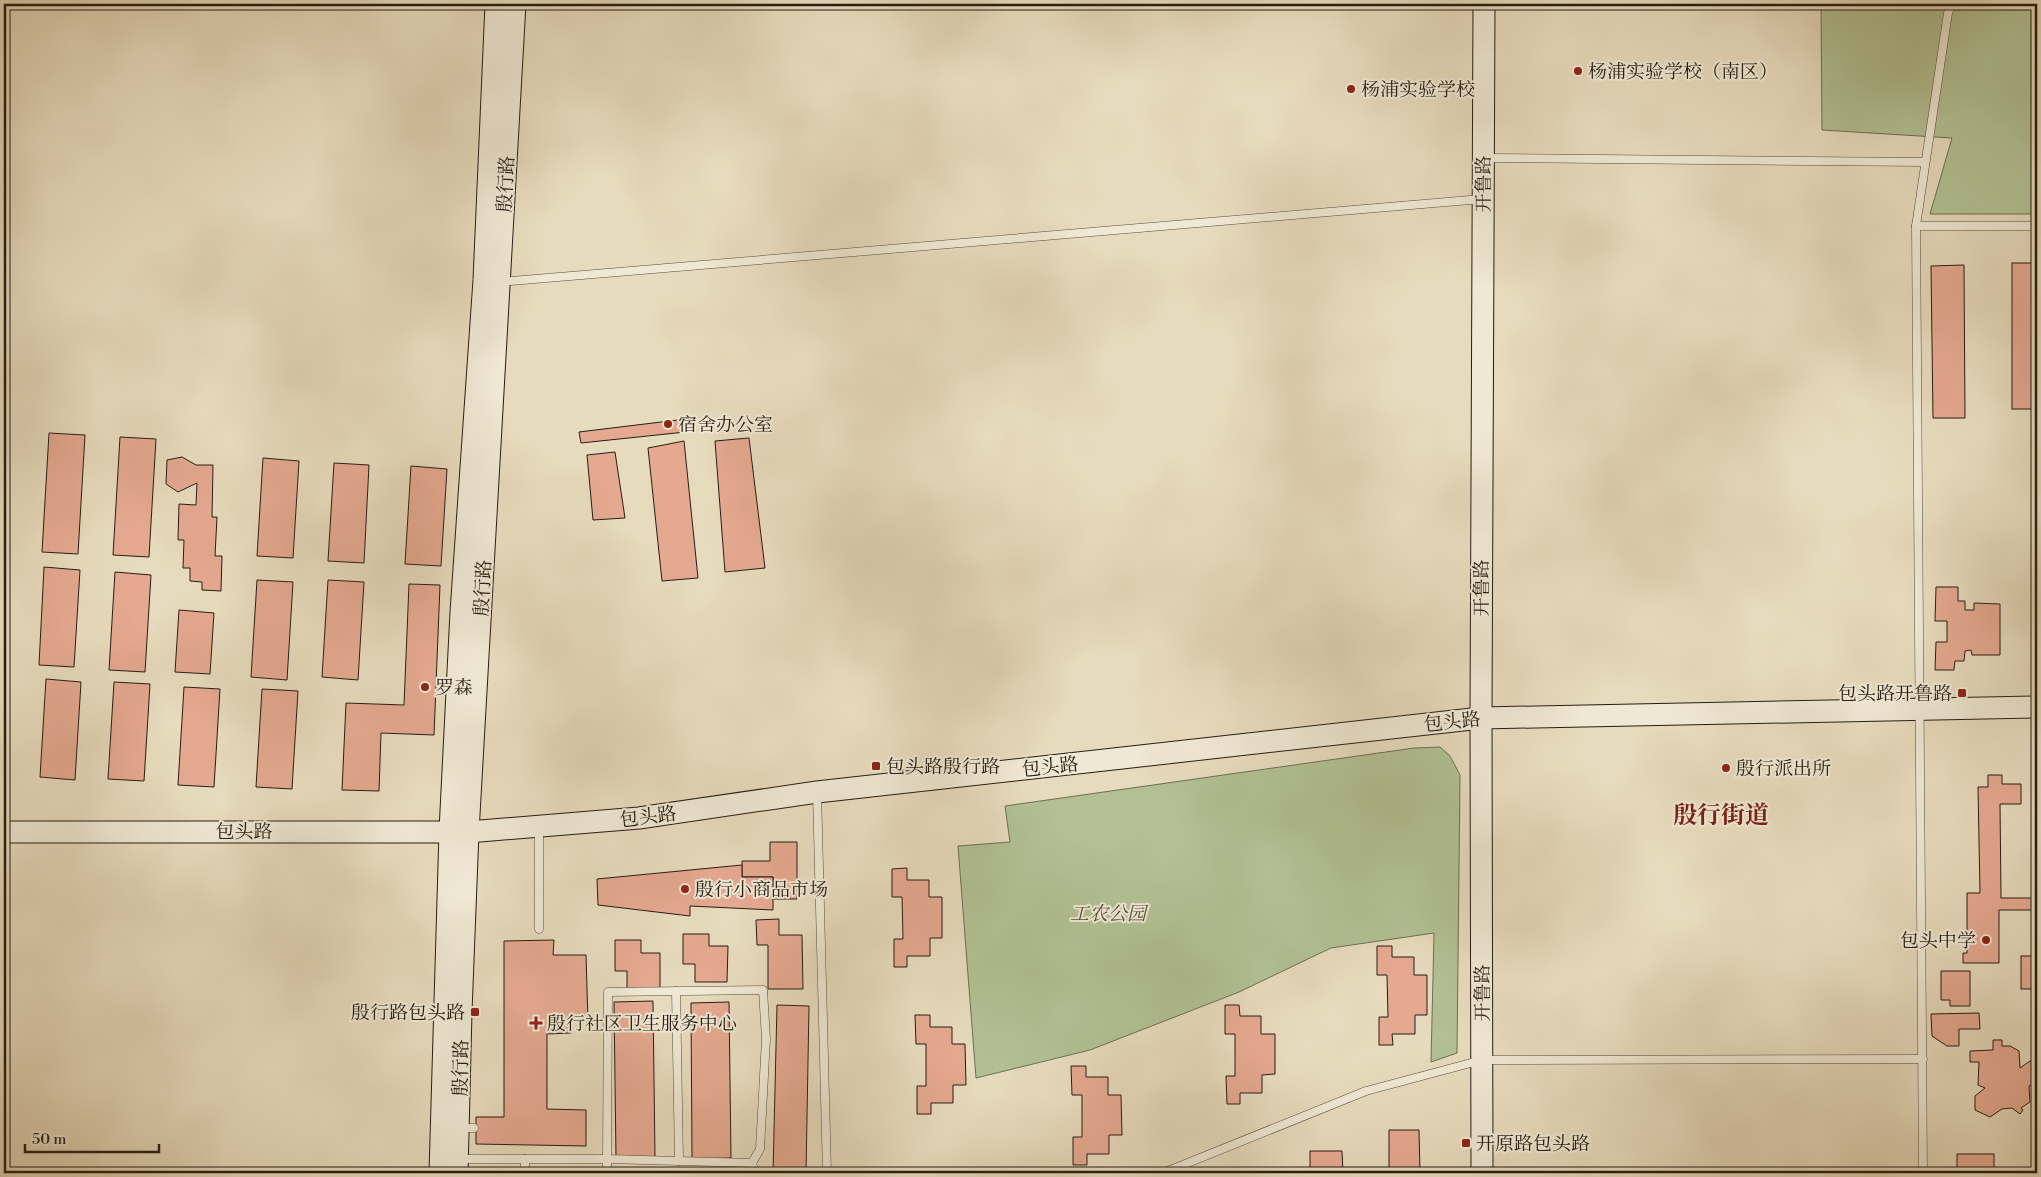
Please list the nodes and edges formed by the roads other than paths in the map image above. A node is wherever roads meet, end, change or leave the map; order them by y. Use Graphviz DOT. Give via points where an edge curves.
graph roads {
  1 [pos="496,4"];
  2 [pos="515,4"];
  3 [pos="1484,4"];
  4 [pos="1952,4"];
  5 [pos="1482,158"];
  6 [pos="1926,162"];
  7 [pos="1482,199"];
  8 [pos="1916,226"];
  9 [pos="2037,226"];
  10 [pos="492,281"];
  11 [pos="2031,706"];
  12 [pos="1920,709"];
  13 [pos="1481,718"];
  14 [pos="817,792"];
  15 [pos="539,826"];
  16 [pos="459,831"];
  17 [pos="4,832"];
  18 [pos="539,929"];
  19 [pos="676,991"];
  20 [pos="1922,1059"];
  21 [pos="1482,1060"];
  22 [pos="525,1159"];
  23 [pos="607,1159"];
  24 [pos="678,1161"];
  25 [pos="752,1163"];
  26 [pos="449,1166"];
  27 [pos="525,1173"];
  28 [pos="607,1173"];
  29 [pos="755,1173"];
  30 [pos="827,1173"];
  31 [pos="1163,1173"];
  32 [pos="1482,1173"];
  33 [pos="1923,1173"];
  1 -- 10 [label="street, 殷行路"];
  2 -- 10 [label="street, 殷行路"];
  3 -- 5 [label="street, 开鲁路"];
  4 -- 6 [label="lane" via="1948,12"];
  5 -- 6 [label="lane"];
  5 -- 7 [label="street, 开鲁路"];
  6 -- 8 [label="lane"];
  7 -- 10 [label="lane"];
  7 -- 13 [label="street, 开鲁路"];
  8 -- 9 [label="lane"];
  8 -- 12 [label="lane"];
  10 -- 16 [label="street, 殷行路" via="460,612"];
  11 -- 12 [label="street, 包头路"];
  12 -- 13 [label="street, 包头路"];
  12 -- 20 [label="lane"];
  13 -- 14 [label="street, 包头路"];
  13 -- 21 [label="street, 开鲁路"];
  14 -- 15 [label="street, 包头路" via="639,818"];
  14 -- 30 [label="lane"];
  15 -- 16 [label="street, 包头路"];
  15 -- 18 [label="lane"];
  16 -- 17 [label="street, 包头路"];
  16 -- 26 [label="street, 殷行路"];
  16 -- 26 [label="street, 殷行路" via="460,1012 466,1128"];
  19 -- 23 [label="lane" via="608,992"];
  19 -- 24 [label="lane"];
  19 -- 25 [label="lane" via="763,990 766,1039 760,1149"];
  20 -- 21 [label="lane"];
  20 -- 33 [label="lane"];
  21 -- 31 [label="lane" via="1366,1091"];
  21 -- 32 [label="street, 开鲁路"];
  22 -- 23 [label="lane"];
  22 -- 26 [label="lane"];
  22 -- 27 [label="lane"];
  23 -- 24 [label="lane"];
  23 -- 28 [label="lane"];
  24 -- 25 [label="lane"];
  25 -- 29 [label="lane"];
}
